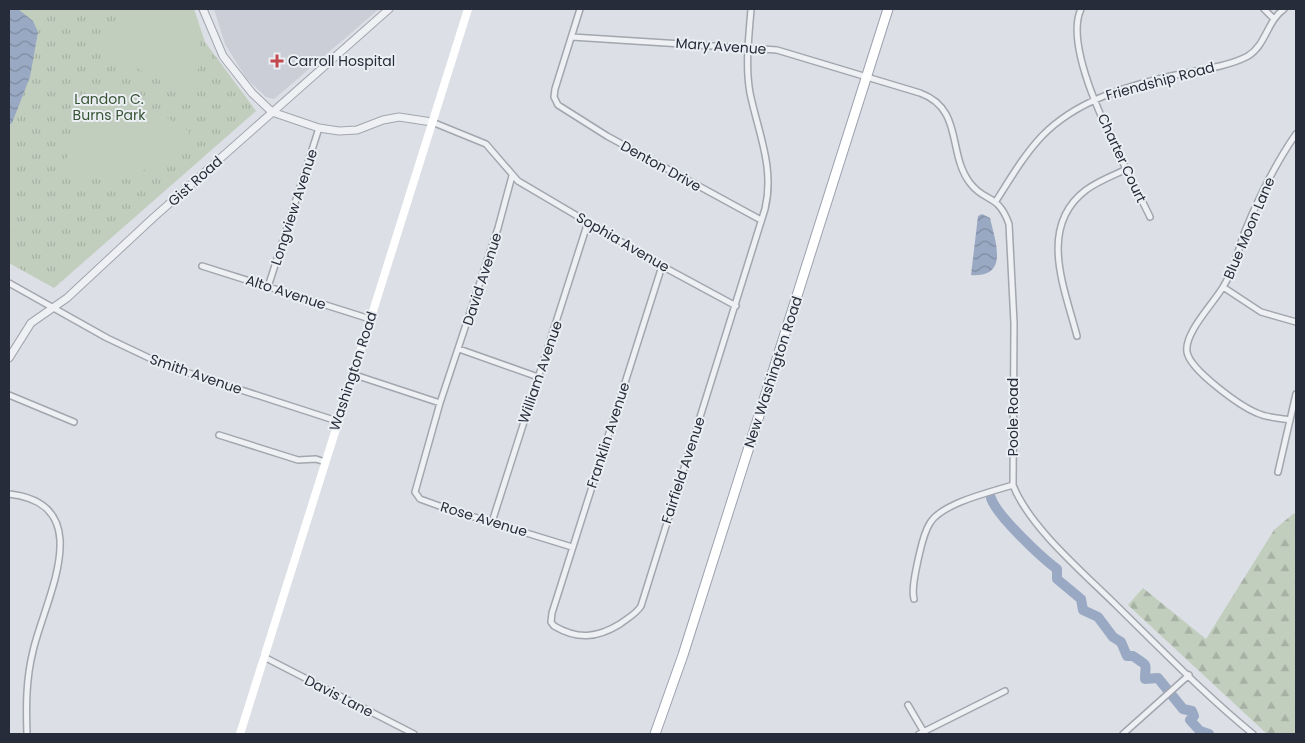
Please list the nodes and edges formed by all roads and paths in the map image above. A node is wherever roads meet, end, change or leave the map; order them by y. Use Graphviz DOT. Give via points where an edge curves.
graph roads {
  1 [pos="203,9"];
  2 [pos="389,9"];
  3 [pos="468,9"];
  4 [pos="580,9"];
  5 [pos="751,9"];
  6 [pos="888,9"];
  7 [pos="1081,9"];
  8 [pos="1264,9"];
  9 [pos="1284,9"];
  10 [pos="1273,18"];
  11 [pos="572,37"];
  12 [pos="748,47"];
  13 [pos="867,76"];
  14 [pos="1095,100"];
  15 [pos="272,112"];
  16 [pos="432,122"];
  17 [pos="319,128"];
  18 [pos="1296,134"];
  19 [pos="1127,169"];
  20 [pos="512,176"];
  21 [pos="996,201"];
  22 [pos="1150,217"];
  23 [pos="761,220"];
  24 [pos="588,222"];
  25 [pos="202,266"];
  26 [pos="662,266"];
  27 [pos="9,283"];
  28 [pos="268,287"];
  29 [pos="1223,287"];
  30 [pos="736,306"];
  31 [pos="53,308"];
  32 [pos="370,319"];
  33 [pos="1296,322"];
  34 [pos="1077,336"];
  35 [pos="459,349"];
  36 [pos="9,358"];
  37 [pos="352,374"];
  38 [pos="538,377"];
  39 [pos="1296,394"];
  40 [pos="9,395"];
  41 [pos="440,403"];
  42 [pos="1290,420"];
  43 [pos="337,421"];
  44 [pos="74,422"];
  45 [pos="219,435"];
  46 [pos="325,462"];
  47 [pos="1278,472"];
  48 [pos="418,476"];
  49 [pos="1013,485"];
  50 [pos="9,494"];
  51 [pos="492,522"];
  52 [pos="572,547"];
  53 [pos="914,599"];
  54 [pos="554,605"];
  55 [pos="264,657"];
  56 [pos="1189,675"];
  57 [pos="1005,691"];
  58 [pos="908,705"];
  59 [pos="923,733"];
  60 [pos="27,734"];
  61 [pos="240,734"];
  62 [pos="414,734"];
  63 [pos="655,734"];
  64 [pos="1122,734"];
  65 [pos="1253,734"];
  1 -- 15 [label="street" via="223,56 252,94"];
  2 -- 15 [label="street, Gist Road"];
  3 -- 16 [label="main road, Washington Road"];
  4 -- 11 [label="street"];
  5 -- 12 [label="street, Fairfield Avenue"];
  6 -- 13 [label="main road, New Washington Road"];
  7 -- 14 [label="street, Charter Court" via="1077,46"];
  8 -- 10 [label="street"];
  9 -- 10 [label="street, Friendship Road"];
  10 -- 14 [label="street, Friendship Road" via="1262,41 1247,56 1133,86"];
  11 -- 12 [label="street, Mary Avenue"];
  11 -- 23 [label="street, Denton Drive" via="555,89 556,103"];
  12 -- 13 [label="street, Mary Avenue" via="789,52"];
  12 -- 23 [label="street, Fairfield Avenue" via="750,92 769,177 768,199"];
  13 -- 21 [label="street" via="920,93 937,102 950,120 967,179 976,190"];
  13 -- 63 [label="main road, New Washington Road"];
  14 -- 19 [label="street, Charter Court"];
  14 -- 21 [label="street, Friendship Road" via="1061,119 1042,137"];
  15 -- 17 [label="street"];
  15 -- 31 [label="street, Gist Road"];
  16 -- 17 [label="street" via="399,118 351,131"];
  16 -- 20 [label="street" via="486,144"];
  16 -- 32 [label="main road, Washington Road"];
  17 -- 28 [label="street, Longview Avenue"];
  18 -- 29 [label="street, Blue Moon Lane" via="1254,209"];
  19 -- 22 [label="street, Charter Court"];
  19 -- 34 [label="street" via="1082,193 1061,224 1057,242 1058,263"];
  20 -- 24 [label="street, Sophia Avenue"];
  20 -- 35 [label="street, David Avenue"];
  21 -- 49 [label="street, Poole Road" via="1007,218 1011,247"];
  23 -- 30 [label="street, Fairfield Avenue"];
  24 -- 26 [label="street, Sophia Avenue"];
  24 -- 38 [label="street, William Avenue"];
  25 -- 28 [label="street, Alto Avenue"];
  26 -- 30 [label="street, Sophia Avenue"];
  26 -- 52 [label="street, Franklin Avenue"];
  27 -- 31 [label="street, Smith Avenue"];
  28 -- 32 [label="street, Alto Avenue"];
  29 -- 33 [label="street" via="1261,312"];
  29 -- 42 [label="street, Blue Moon Lane" via="1190,335 1188,358 1204,375 1247,408 1258,414"];
  30 -- 54 [label="street, Fairfield Avenue" via="641,606 611,629 586,637 554,626 551,619"];
  31 -- 36 [label="street, Gist Road" via="30,323"];
  31 -- 43 [label="street, Smith Avenue" via="164,365"];
  32 -- 37 [label="main road, Washington Road"];
  35 -- 38 [label="street"];
  35 -- 41 [label="street, David Avenue"];
  37 -- 41 [label="street"];
  37 -- 43 [label="main road, Washington Road"];
  38 -- 51 [label="street, William Avenue"];
  39 -- 42 [label="street"];
  40 -- 44 [label="street"];
  41 -- 48 [label="street, David Avenue"];
  42 -- 47 [label="street"];
  43 -- 46 [label="main road, Washington Road"];
  45 -- 46 [label="street" via="298,460"];
  46 -- 55 [label="main road, Washington Road"];
  48 -- 51 [label="street, Rose Avenue" via="417,497"];
  49 -- 53 [label="street" via="946,508 933,518 924,536"];
  49 -- 56 [label="street, Poole Road" via="1036,522"];
  50 -- 60 [label="street" via="32,500 50,513 61,545 54,589 36,639 27,680"];
  51 -- 52 [label="street, Rose Avenue"];
  52 -- 54 [label="street, Franklin Avenue"];
  55 -- 61 [label="main road, Washington Road"];
  55 -- 62 [label="street, Davis Lane"];
  56 -- 64 [label="street"];
  56 -- 65 [label="street, Poole Road"];
  57 -- 59 [label="street"];
  58 -- 59 [label="street"];
}
